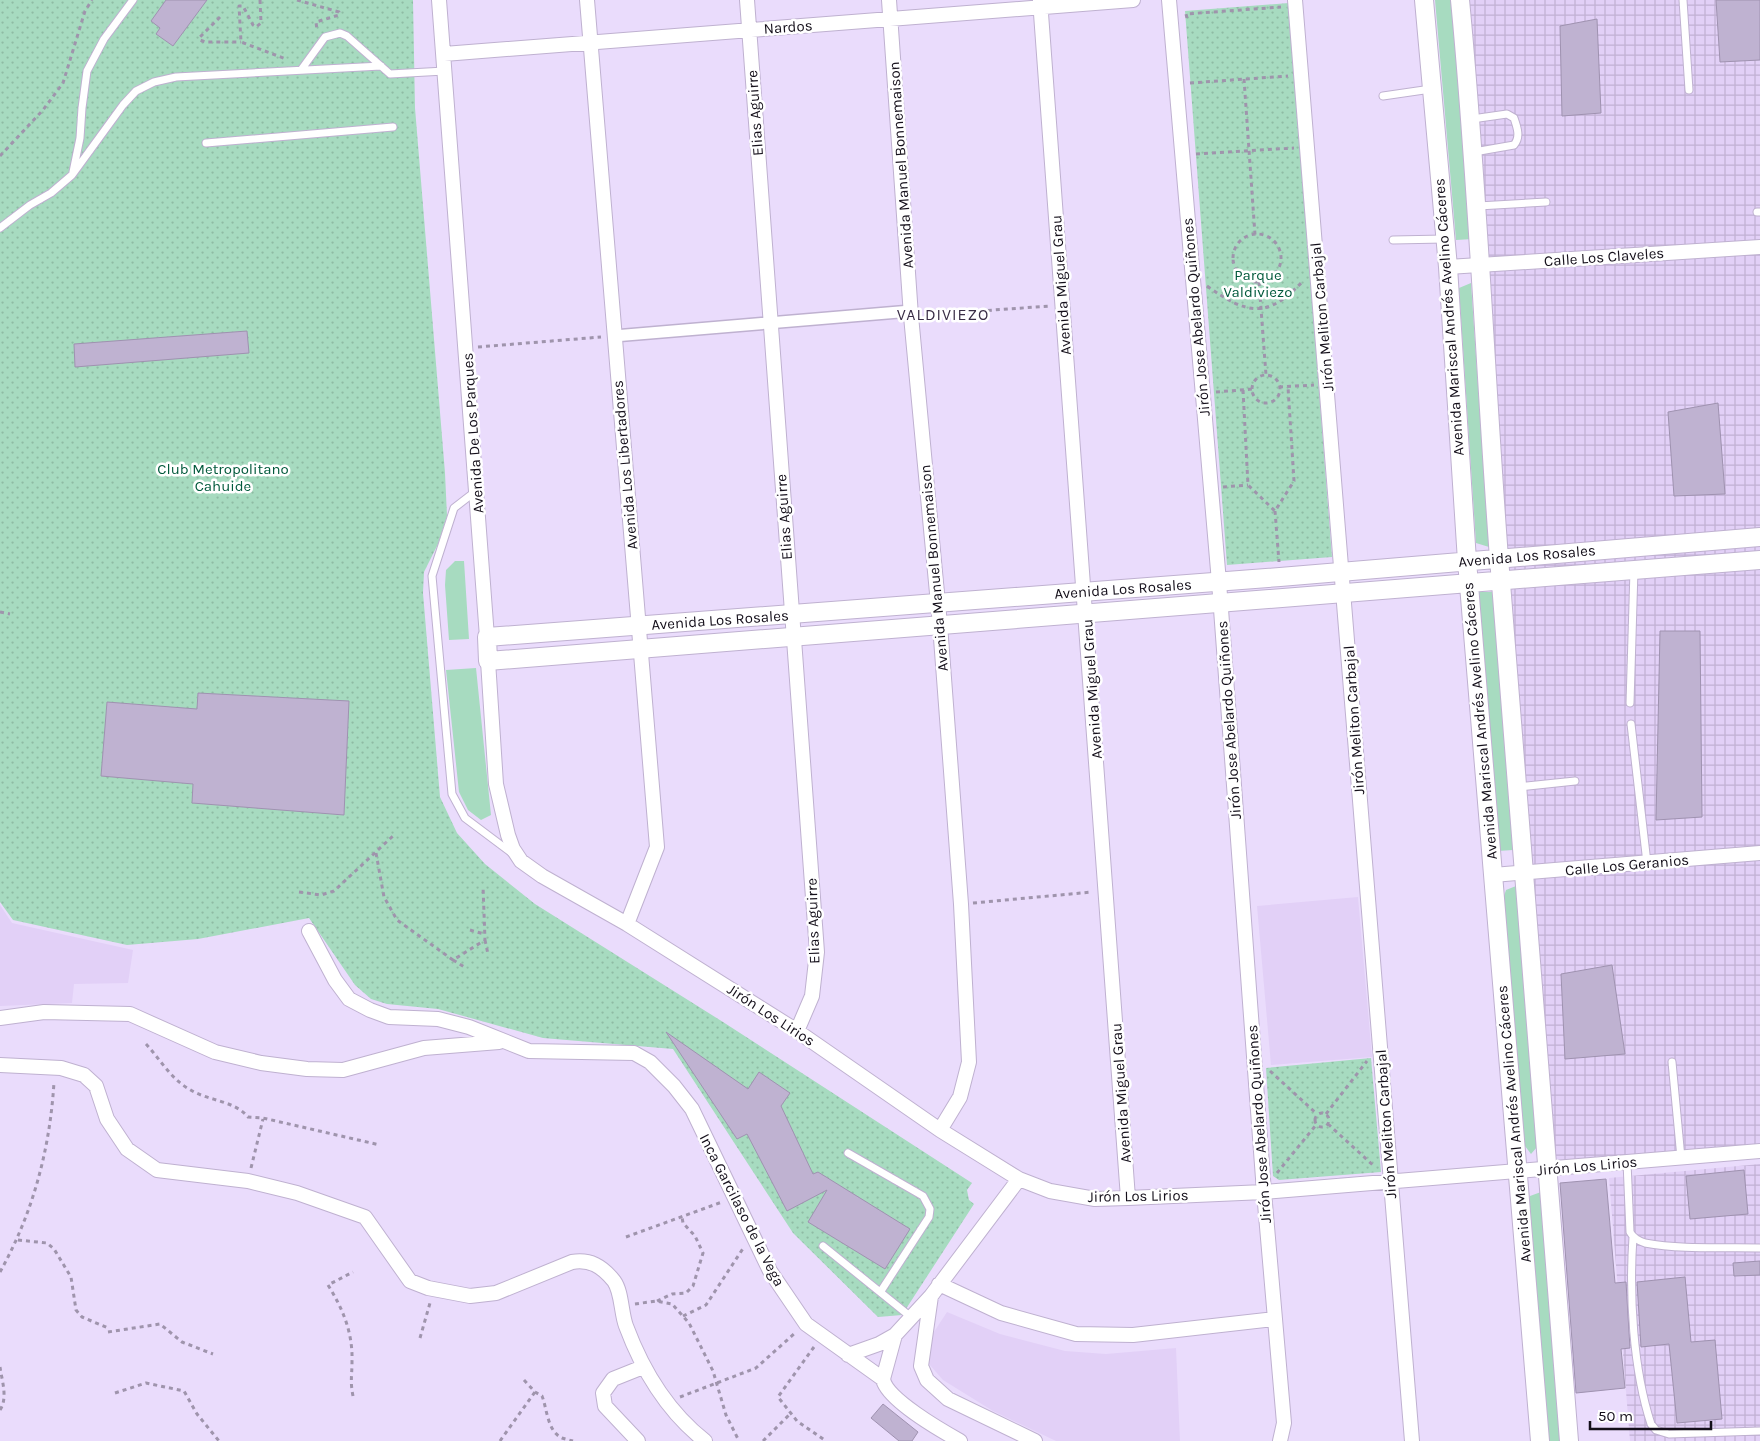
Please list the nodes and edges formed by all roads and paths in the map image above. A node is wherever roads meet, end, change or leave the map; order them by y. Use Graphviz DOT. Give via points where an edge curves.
graph roads {
  1 [pos="92,0"];
  2 [pos="133,0"];
  3 [pos="260,0"];
  4 [pos="297,0"];
  5 [pos="439,0"];
  6 [pos="587,0"];
  7 [pos="747,0"];
  8 [pos="890,0"];
  9 [pos="1133,0"];
  10 [pos="1169,0"];
  11 [pos="1424,0"];
  12 [pos="1460,0"];
  13 [pos="1683,0"];
  14 [pos="1291,3"];
  15 [pos="1040,4"];
  16 [pos="220,17"];
  17 [pos="891,20"];
  18 [pos="1187,24"];
  19 [pos="750,30"];
  20 [pos="241,42"];
  21 [pos="320,42"];
  22 [pos="590,43"];
  23 [pos="444,54"];
  24 [pos="381,66"];
  25 [pos="303,67"];
  26 [pos="446,71"];
  27 [pos="1191,73"];
  28 [pos="1302,75"];
  29 [pos="1244,79"];
  30 [pos="1192,83"];
  31 [pos="1177,84"];
  32 [pos="1430,89"];
  33 [pos="1689,90"];
  34 [pos="1193,92"];
  35 [pos="1383,96"];
  36 [pos="1472,119"];
  37 [pos="393,127"];
  38 [pos="206,142"];
  39 [pos="1197,145"];
  40 [pos="1307,147"];
  41 [pos="1249,150"];
  42 [pos="1474,152"];
  43 [pos="1182,154"];
  44 [pos="1197,154"];
  45 [pos="0,156"];
  46 [pos="1198,163"];
  47 [pos="72,175"];
  48 [pos="1546,202"];
  49 [pos="1478,206"];
  50 [pos="0,228"];
  51 [pos="1255,235"];
  52 [pos="1444,239"];
  53 [pos="1393,240"];
  54 [pos="1760,247"];
  55 [pos="1481,264"];
  56 [pos="1448,267"];
  57 [pos="1200,276"];
  58 [pos="1259,282"];
  59 [pos="1207,286"];
  60 [pos="1308,286"];
  61 [pos="1208,296"];
  62 [pos="1063,305"];
  63 [pos="1261,309"];
  64 [pos="911,314"];
  65 [pos="770,323"];
  66 [pos="614,336"];
  67 [pos="466,348"];
  68 [pos="1315,375"];
  69 [pos="1266,376"];
  70 [pos="1215,383"];
  71 [pos="1322,384"];
  72 [pos="1288,387"];
  73 [pos="1280,388"];
  74 [pos="1243,390"];
  75 [pos="1253,390"];
  76 [pos="1209,393"];
  77 [pos="1317,394"];
  78 [pos="1216,402"];
  79 [pos="1222,477"];
  80 [pos="1248,485"];
  81 [pos="1217,487"];
  82 [pos="477,490"];
  83 [pos="1224,496"];
  84 [pos="1275,511"];
  85 [pos="1760,537"];
  86 [pos="1287,559"];
  87 [pos="1499,559"];
  88 [pos="1269,560"];
  89 [pos="1279,560"];
  90 [pos="1760,560"];
  91 [pos="1467,561"];
  92 [pos="1634,570"];
  93 [pos="1343,572"];
  94 [pos="1280,577"];
  95 [pos="1500,580"];
  96 [pos="1219,582"];
  97 [pos="1469,582"];
  98 [pos="1084,592"];
  99 [pos="1344,593"];
  100 [pos="1221,602"];
  101 [pos="938,604"];
  102 [pos="0,612"];
  103 [pos="1086,613"];
  104 [pos="10,614"];
  105 [pos="791,615"];
  106 [pos="940,625"];
  107 [pos="638,626"];
  108 [pos="486,637"];
  109 [pos="792,637"];
  110 [pos="639,649"];
  111 [pos="488,661"];
  112 [pos="1630,703"];
  113 [pos="1631,724"];
  114 [pos="1575,781"];
  115 [pos="1518,788"];
  116 [pos="394,835"];
  117 [pos="376,853"];
  118 [pos="1760,853"];
  119 [pos="521,861"];
  120 [pos="1647,864"];
  121 [pos="1525,873"];
  122 [pos="1493,875"];
  123 [pos="483,886"];
  124 [pos="1107,891"];
  125 [pos="299,892"];
  126 [pos="961,904"];
  127 [pos="627,924"];
  128 [pos="310,930"];
  129 [pos="470,930"];
  130 [pos="484,934"];
  131 [pos="485,940"];
  132 [pos="488,954"];
  133 [pos="453,960"];
  134 [pos="466,968"];
  135 [pos="0,1018"];
  136 [pos="797,1031"];
  137 [pos="503,1042"];
  138 [pos="146,1044"];
  139 [pos="1380,1053"];
  140 [pos="1254,1058"];
  141 [pos="1672,1062"];
  142 [pos="0,1065"];
  143 [pos="61,1068"];
  144 [pos="1317,1114"];
  145 [pos="1326,1114"];
  146 [pos="263,1118"];
  147 [pos="1328,1124"];
  148 [pos="1316,1125"];
  149 [pos="940,1130"];
  150 [pos="380,1145"];
  151 [pos="1760,1151"];
  152 [pos="848,1153"];
  153 [pos="1681,1158"];
  154 [pos="1627,1162"];
  155 [pos="1550,1169"];
  156 [pos="1518,1171"];
  157 [pos="1019,1180"];
  158 [pos="248,1181"];
  159 [pos="1390,1181"];
  160 [pos="1264,1188"];
  161 [pos="733,1195"];
  162 [pos="1128,1198"];
  163 [pos="682,1217"];
  164 [pos="752,1234"];
  165 [pos="1633,1236"];
  166 [pos="626,1237"];
  167 [pos="18,1240"];
  168 [pos="823,1246"];
  169 [pos="1760,1248"];
  170 [pos="0,1272"];
  171 [pos="353,1272"];
  172 [pos="434,1289"];
  173 [pos="935,1290"];
  174 [pos="881,1291"];
  175 [pos="656,1301"];
  176 [pos="621,1307"];
  177 [pos="683,1316"];
  178 [pos="911,1317"];
  179 [pos="1274,1320"];
  180 [pos="806,1324"];
  181 [pos="895,1335"];
  182 [pos="822,1336"];
  183 [pos="420,1338"];
  184 [pos="213,1354"];
  185 [pos="848,1355"];
  186 [pos="0,1367"];
  187 [pos="644,1367"];
  188 [pos="883,1379"];
  189 [pos="524,1380"];
  190 [pos="717,1384"];
  191 [pos="534,1392"];
  192 [pos="115,1393"];
  193 [pos="353,1396"];
  194 [pos="668,1402"];
  195 [pos="0,1410"];
  196 [pos="791,1413"];
  197 [pos="1760,1431"];
  198 [pos="219,1441"];
  199 [pos="500,1441"];
  200 [pos="573,1441"];
  201 [pos="638,1441"];
  202 [pos="705,1441"];
  203 [pos="739,1441"];
  204 [pos="763,1441"];
  205 [pos="826,1441"];
  206 [pos="960,1441"];
  207 [pos="1035,1441"];
  208 [pos="1280,1441"];
  209 [pos="1412,1441"];
  210 [pos="1540,1441"];
  211 [pos="1569,1441"];
  1 -- 45 [label="path" via="85,11 63,83"];
  2 -- 47 [label="lane" via="104,39 88,71"];
  3 -- 20 [label="path" via="260,23 256,27 243,6 238,6"];
  4 -- 21 [label="path" via="339,12 335,18 316,22"];
  5 -- 23 [label="street, Avenida De Los Parques"];
  6 -- 22 [label="street, Avenida Los Libertadores"];
  7 -- 19 [label="street, Elias Aguirre"];
  8 -- 17 [label="street, Avenida Manuel Bonnemaison"];
  9 -- 15 [label="street, Nardos"];
  10 -- 31 [label="street, Jirón Jose Abelardo Quiñones"];
  11 -- 32 [label="street, Avenida Mariscal Andrés Avelino Cáceres"];
  12 -- 36 [label="street, Avenida Mariscal Andrés Avelino Cáceres"];
  13 -- 33 [label="lane"];
  14 -- 18 [label="path" via="1186,14"];
  14 -- 28 [label="street, Jirón Meliton Carbajal"];
  15 -- 17 [label="street, Nardos"];
  15 -- 62 [label="street, Avenida Miguel Grau"];
  16 -- 20 [label="path" via="200,36 200,40"];
  17 -- 19 [label="street, Nardos"];
  17 -- 64 [label="street, Avenida Manuel Bonnemaison"];
  19 -- 22 [label="street, Nardos"];
  19 -- 65 [label="street, Elias Aguirre"];
  20 -- 25 [label="path"];
  21 -- 24 [label="lane" via="332,33 340,33"];
  21 -- 25 [label="lane"];
  22 -- 23 [label="street, Nardos"];
  22 -- 66 [label="street, Avenida Los Libertadores"];
  23 -- 26 [label="street, Avenida De Los Parques"];
  24 -- 25 [label="lane"];
  24 -- 26 [label="lane" via="390,74"];
  25 -- 47 [label="lane" via="176,77 154,82 136,91 123,105"];
  26 -- 67 [label="street, Avenida De Los Parques"];
  27 -- 30 [label="path"];
  28 -- 29 [label="path"];
  28 -- 40 [label="street, Jirón Meliton Carbajal"];
  29 -- 30 [label="path"];
  29 -- 41 [label="path"];
  30 -- 31 [label="path"];
  30 -- 34 [label="path"];
  31 -- 43 [label="street, Jirón Jose Abelardo Quiñones"];
  32 -- 35 [label="lane"];
  32 -- 52 [label="street, Avenida Mariscal Andrés Avelino Cáceres"];
  36 -- 42 [label="street, Avenida Mariscal Andrés Avelino Cáceres"];
  36 -- 42 [label="lane" via="1507,114 1514,118 1518,130 1514,145"];
  37 -- 38 [label="lane"];
  39 -- 44 [label="path"];
  40 -- 41 [label="path"];
  40 -- 71 [label="street, Jirón Meliton Carbajal"];
  41 -- 44 [label="path"];
  41 -- 51 [label="path"];
  42 -- 49 [label="street, Avenida Mariscal Andrés Avelino Cáceres"];
  43 -- 44 [label="path"];
  43 -- 57 [label="street, Jirón Jose Abelardo Quiñones"];
  44 -- 46 [label="path"];
  47 -- 50 [label="lane" via="51,194"];
  48 -- 49 [label="lane"];
  49 -- 55 [label="street, Avenida Mariscal Andrés Avelino Cáceres"];
  51 -- 58 [label="path" via="1238,243 1233,257 1234,265 1243,278"];
  51 -- 58 [label="path" via="1273,240 1281,254 1274,276"];
  52 -- 53 [label="lane"];
  52 -- 56 [label="street, Avenida Mariscal Andrés Avelino Cáceres"];
  54 -- 55 [label="street, Calle Los Claveles"];
  55 -- 56 [label="street, Calle Los Claveles"];
  55 -- 87 [label="street, Avenida Mariscal Andrés Avelino Cáceres"];
  56 -- 91 [label="street, Avenida Mariscal Andrés Avelino Cáceres"];
  57 -- 59 [label="path"];
  57 -- 59 [label="path"];
  57 -- 76 [label="street, Jirón Jose Abelardo Quiñones"];
  58 -- 63 [label="path"];
  59 -- 61 [label="path"];
  59 -- 63 [label="path" via="1243,308"];
  60 -- 63 [label="path" via="1308,276 1283,300"];
  62 -- 64 [label="path"];
  62 -- 98 [label="street, Avenida Miguel Grau"];
  63 -- 69 [label="path"];
  64 -- 65 [label="street"];
  64 -- 101 [label="street, Avenida Manuel Bonnemaison"];
  65 -- 66 [label="street"];
  65 -- 105 [label="street, Elias Aguirre"];
  66 -- 67 [label="path"];
  66 -- 107 [label="street, Avenida Los Libertadores"];
  67 -- 82 [label="street, Avenida De Los Parques"];
  68 -- 71 [label="path"];
  69 -- 73 [label="path" via="1274,378"];
  69 -- 75 [label="path" via="1258,378"];
  70 -- 76 [label="path"];
  71 -- 72 [label="path"];
  71 -- 77 [label="path"];
  71 -- 93 [label="street, Jirón Meliton Carbajal"];
  72 -- 73 [label="path"];
  72 -- 84 [label="path" via="1294,481"];
  73 -- 75 [label="path" via="1277,397 1265,403 1257,399"];
  74 -- 75 [label="path"];
  74 -- 76 [label="path"];
  74 -- 80 [label="path"];
  76 -- 78 [label="path"];
  76 -- 81 [label="street, Jirón Jose Abelardo Quiñones"];
  79 -- 81 [label="path"];
  80 -- 81 [label="path"];
  80 -- 84 [label="path"];
  81 -- 83 [label="path"];
  81 -- 96 [label="street, Jirón Jose Abelardo Quiñones"];
  82 -- 108 [label="street, Avenida De Los Parques"];
  82 -- 119 [label="lane" via="454,508 432,576 452,794 464,818"];
  84 -- 89 [label="path"];
  85 -- 87 [label="street, Avenida Los Rosales"];
  86 -- 89 [label="path"];
  87 -- 91 [label="street, Avenida Los Rosales"];
  87 -- 95 [label="street, Avenida Mariscal Andrés Avelino Cáceres"];
  88 -- 89 [label="path"];
  89 -- 94 [label="path"];
  90 -- 92 [label="street, Avenida Los Rosales"];
  91 -- 93 [label="street, Avenida Los Rosales"];
  91 -- 97 [label="street, Avenida Mariscal Andrés Avelino Cáceres"];
  92 -- 95 [label="street, Avenida Los Rosales"];
  92 -- 112 [label="lane"];
  93 -- 94 [label="street, Avenida Los Rosales"];
  93 -- 99 [label="street, Jirón Meliton Carbajal"];
  94 -- 96 [label="street, Avenida Los Rosales"];
  95 -- 97 [label="street, Avenida Los Rosales"];
  95 -- 115 [label="street, Avenida Mariscal Andrés Avelino Cáceres"];
  96 -- 98 [label="street, Avenida Los Rosales"];
  96 -- 100 [label="street, Jirón Jose Abelardo Quiñones"];
  97 -- 99 [label="street, Avenida Los Rosales"];
  97 -- 122 [label="street, Avenida Mariscal Andrés Avelino Cáceres"];
  98 -- 101 [label="street, Avenida Los Rosales"];
  98 -- 103 [label="street, Avenida Miguel Grau"];
  99 -- 100 [label="street, Avenida Los Rosales"];
  99 -- 139 [label="street, Jirón Meliton Carbajal"];
  100 -- 103 [label="street, Avenida Los Rosales"];
  100 -- 140 [label="street, Jirón Jose Abelardo Quiñones"];
  101 -- 105 [label="street, Avenida Los Rosales"];
  101 -- 106 [label="street, Avenida Manuel Bonnemaison"];
  102 -- 104 [label="path"];
  103 -- 106 [label="street, Avenida Los Rosales"];
  103 -- 124 [label="street, Avenida Miguel Grau"];
  105 -- 107 [label="street, Avenida Los Rosales"];
  105 -- 109 [label="street, Elias Aguirre"];
  106 -- 109 [label="street, Avenida Los Rosales"];
  106 -- 126 [label="street, Avenida Manuel Bonnemaison"];
  107 -- 108 [label="street, Avenida Los Rosales"];
  107 -- 110 [label="street, Avenida Los Libertadores"];
  108 -- 111 [label="street, Avenida De Los Parques"];
  109 -- 110 [label="street, Avenida Los Rosales"];
  109 -- 136 [label="street, Elias Aguirre" via="817,952 812,996"];
  110 -- 111 [label="street, Avenida Los Rosales"];
  110 -- 127 [label="street, Avenida Los Libertadores" via="657,847"];
  111 -- 119 [label="street, Avenida De Los Parques" via="496,784 508,835"];
  113 -- 120 [label="lane"];
  114 -- 115 [label="lane"];
  115 -- 121 [label="street, Avenida Mariscal Andrés Avelino Cáceres"];
  116 -- 117 [label="path"];
  117 -- 125 [label="path" via="334,892 321,895"];
  117 -- 133 [label="path" via="384,897 397,920"];
  118 -- 120 [label="street, Calle Los Geranios"];
  119 -- 127 [label="street, Jirón Los Lirios"];
  120 -- 121 [label="street, Calle Los Geranios"];
  121 -- 122 [label="street, Calle Los Geranios"];
  121 -- 155 [label="street, Avenida Mariscal Andrés Avelino Cáceres"];
  122 -- 156 [label="street, Avenida Mariscal Andrés Avelino Cáceres"];
  123 -- 130 [label="path"];
  124 -- 126 [label="path"];
  124 -- 162 [label="street, Avenida Miguel Grau"];
  126 -- 149 [label="street, Avenida Manuel Bonnemaison" via="969,1062 960,1097"];
  127 -- 136 [label="street, Jirón Los Lirios"];
  128 -- 137 [label="street, Inca Garcilaso de la Vega" via="335,980 349,999 388,1017 438,1019 469,1027"];
  129 -- 130 [label="path"];
  130 -- 131 [label="path"];
  131 -- 132 [label="path"];
  131 -- 133 [label="path"];
  133 -- 134 [label="path"];
  135 -- 137 [label="street" via="44,1012 130,1014 215,1052 307,1069 343,1070 424,1048"];
  136 -- 149 [label="street, Jirón Los Lirios"];
  137 -- 161 [label="street, Inca Garcilaso de la Vega" via="529,1051 634,1053 650,1062 692,1109"];
  138 -- 146 [label="path" via="168,1072 189,1089 243,1111 248,1117"];
  139 -- 145 [label="path" via="1369,1059"];
  139 -- 159 [label="street, Jirón Meliton Carbajal"];
  140 -- 144 [label="path"];
  140 -- 160 [label="street, Jirón Jose Abelardo Quiñones"];
  141 -- 153 [label="lane"];
  142 -- 143 [label="street"];
  143 -- 158 [label="street" via="84,1075 96,1086 107,1118 127,1149 156,1170"];
  143 -- 167 [label="path" via="54,1082 53,1107 39,1179"];
  144 -- 145 [label="path"];
  144 -- 148 [label="path"];
  145 -- 147 [label="path"];
  146 -- 150 [label="path"];
  146 -- 158 [label="path"];
  147 -- 148 [label="path"];
  147 -- 159 [label="path"];
  148 -- 160 [label="path"];
  149 -- 157 [label="street, Jirón Los Lirios"];
  151 -- 153 [label="street, Jirón Los Lirios"];
  152 -- 174 [label="lane" via="923,1196 930,1209 929,1217"];
  153 -- 154 [label="street, Jirón Los Lirios"];
  154 -- 155 [label="street, Jirón Los Lirios"];
  154 -- 165 [label="lane" via="1630,1232"];
  155 -- 156 [label="street, Jirón Los Lirios"];
  155 -- 211 [label="street, Avenida Mariscal Andrés Avelino Cáceres"];
  156 -- 159 [label="street, Jirón Los Lirios"];
  156 -- 210 [label="street, Avenida Mariscal Andrés Avelino Cáceres"];
  157 -- 162 [label="street, Jirón Los Lirios" via="1050,1191 1095,1199"];
  157 -- 173 [label="street"];
  158 -- 172 [label="street" via="297,1193 365,1217 410,1281"];
  159 -- 160 [label="street, Jirón Los Lirios"];
  159 -- 209 [label="street, Jirón Meliton Carbajal"];
  160 -- 162 [label="street, Jirón Los Lirios"];
  160 -- 179 [label="street, Jirón Jose Abelardo Quiñones"];
  161 -- 163 [label="path"];
  161 -- 164 [label="street, Inca Garcilaso de la Vega"];
  163 -- 166 [label="path"];
  163 -- 175 [label="path" via="683,1223 696,1236 703,1254 693,1286 686,1292"];
  164 -- 177 [label="path" via="706,1305"];
  164 -- 180 [label="street, Inca Garcilaso de la Vega" via="770,1271"];
  165 -- 169 [label="lane" via="1644,1242 1681,1246"];
  165 -- 197 [label="lane" via="1630,1290 1637,1354 1651,1424 1656,1430 1668,1434"];
  167 -- 170 [label="path"];
  167 -- 184 [label="path" via="47,1243 54,1249 71,1277 76,1310 82,1317 108,1330 160,1324 182,1342"];
  168 -- 174 [label="lane"];
  171 -- 193 [label="path" via="328,1285 346,1318 352,1346 350,1377"];
  172 -- 176 [label="street" via="470,1296 496,1293 582,1260 596,1264 615,1283"];
  172 -- 183 [label="path"];
  173 -- 178 [label="street"];
  173 -- 179 [label="street" via="1076,1334 1134,1335"];
  173 -- 207 [label="street" via="921,1366 927,1380 948,1399"];
  174 -- 178 [label="lane"];
  175 -- 176 [label="path"];
  175 -- 177 [label="path" via="672,1304"];
  176 -- 187 [label="street"];
  177 -- 190 [label="path" via="714,1371"];
  178 -- 181 [label="street"];
  179 -- 208 [label="street, Jirón Jose Abelardo Quiñones" via="1284,1423"];
  180 -- 182 [label="street, Inca Garcilaso de la Vega"];
  180 -- 190 [label="path" via="756,1368"];
  181 -- 185 [label="street"];
  181 -- 188 [label="street"];
  182 -- 185 [label="street, Inca Garcilaso de la Vega"];
  182 -- 196 [label="path" via="778,1397"];
  185 -- 188 [label="street, Inca Garcilaso de la Vega"];
  186 -- 195 [label="path" via="4,1391"];
  187 -- 194 [label="street"];
  187 -- 201 [label="street" via="612,1379 603,1393 605,1406"];
  188 -- 206 [label="street, Inca Garcilaso de la Vega" via="884,1386 899,1400"];
  189 -- 191 [label="path"];
  190 -- 194 [label="path"];
  190 -- 203 [label="path" via="726,1415"];
  191 -- 199 [label="path"];
  191 -- 200 [label="path" via="542,1396 554,1431 560,1438"];
  192 -- 198 [label="path" via="146,1383 184,1391 196,1414"];
  194 -- 202 [label="street" via="690,1429"];
  196 -- 204 [label="path"];
  196 -- 205 [label="path"];
}
